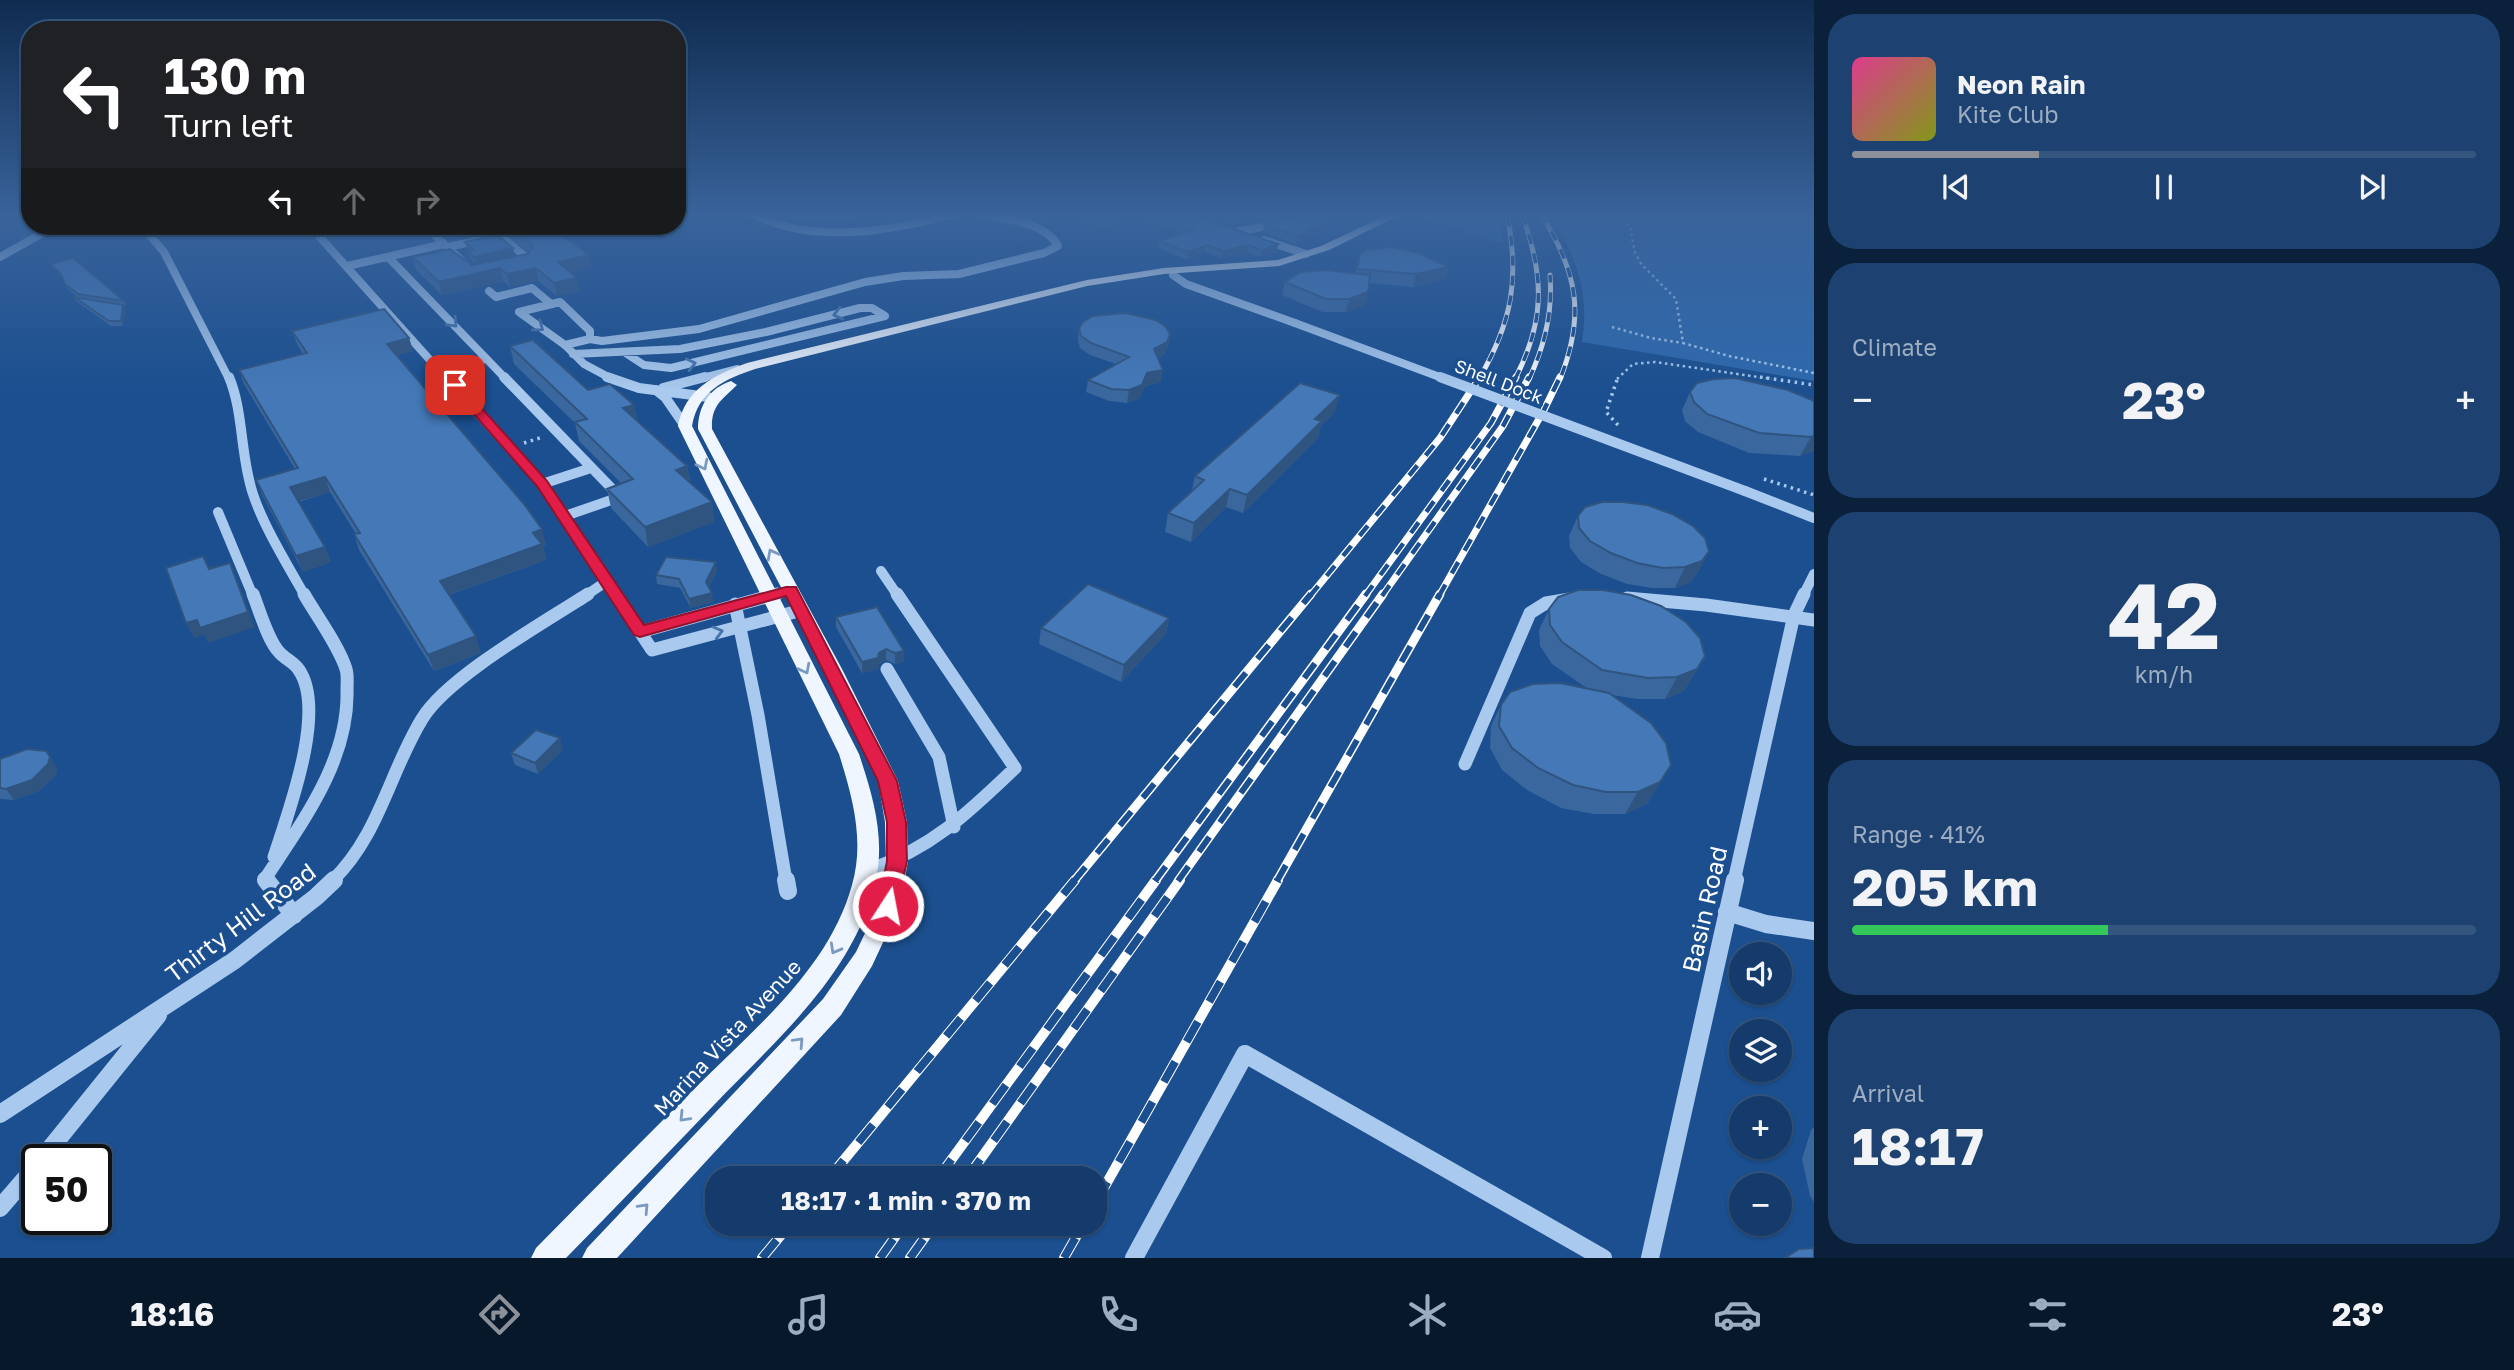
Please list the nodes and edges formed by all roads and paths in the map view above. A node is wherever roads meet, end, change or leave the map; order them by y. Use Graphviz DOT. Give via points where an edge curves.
graph roads {
  1 [pos="174,273"];
  2 [pos="353,273"];
  3 [pos="403,273"];
  4 [pos="964,273"];
  5 [pos="1178,273"];
  6 [pos="1182,273"];
  7 [pos="1650,273"];
  8 [pos="489,291"];
  9 [pos="551,304"];
  10 [pos="1295,323"];
  11 [pos="1612,327"];
  12 [pos="590,339"];
  13 [pos="1683,343"];
  14 [pos="565,345"];
  15 [pos="573,354"];
  16 [pos="627,354"];
  17 [pos="485,359"];
  18 [pos="751,366"];
  19 [pos="442,370"];
  20 [pos="1814,373"];
  21 [pos="1814,385"];
  22 [pos="656,390"];
  23 [pos="704,396"];
  24 [pos="685,426"];
  25 [pos="1627,430"];
  26 [pos="548,435"];
  27 [pos="521,444"];
  28 [pos="587,469"];
  29 [pos="1752,475"];
  30 [pos="542,484"];
  31 [pos="1814,495"];
  32 [pos="218,512"];
  33 [pos="565,516"];
  34 [pos="1814,518"];
  35 [pos="881,571"];
  36 [pos="1814,574"];
  37 [pos="607,581"];
  38 [pos="791,590"];
  39 [pos="768,596"];
  40 [pos="1578,598"];
  41 [pos="1615,598"];
  42 [pos="735,604"];
  43 [pos="802,610"];
  44 [pos="1794,615"];
  45 [pos="778,616"];
  46 [pos="1814,620"];
  47 [pos="741,626"];
  48 [pos="640,632"];
  49 [pos="887,669"];
  50 [pos="1465,764"];
  51 [pos="954,827"];
  52 [pos="897,861"];
  53 [pos="869,870"];
  54 [pos="265,880"];
  55 [pos="788,891"];
  56 [pos="1727,912"];
  57 [pos="294,915"];
  58 [pos="1814,931"];
  59 [pos="167,1004"];
  60 [pos="0,1114"];
  61 [pos="54,1144"];
  62 [pos="21,1184"];
  63 [pos="0,1208"];
  64 [pos="546,1258"];
  65 [pos="597,1258"];
  66 [pos="1134,1258"];
  67 [pos="1603,1258"];
  68 [pos="1650,1258"];
  1 -- 54 [label="street" via="235,392 253,495 347,670 342,740 305,818"];
  2 -- 19 [label="street"];
  3 -- 17 [label="street, one-way"];
  4 -- 12 [label="street" via="865,282 699,329"];
  5 -- 6 [label="main road"];
  5 -- 10 [label="street, Shell Dock" via="1186,284"];
  5 -- 18 [label="main road" via="1087,283"];
  5 -- 23 [label="main road" via="1089,290 769,370"];
  7 -- 13 [label="path" via="1676,299"];
  8 -- 9 [label="street" via="496,297 532,288"];
  9 -- 12 [label="street" via="561,302 590,331"];
  9 -- 14 [label="street, one-way" via="519,312"];
  10 -- 34 [label="street, Shell Dock, bridge"];
  11 -- 13 [label="path"];
  12 -- 14 [label="street"];
  13 -- 20 [label="path"];
  14 -- 15 [label="street"];
  15 -- 16 [label="street"];
  15 -- 22 [label="street" via="604,376"];
  16 -- 16 [label="street, one-way" via="644,365 671,368 885,316 872,308 860,308 720,342"];
  17 -- 19 [label="street"];
  17 -- 28 [label="street"];
  18 -- 22 [label="street"];
  18 -- 23 [label="main road" via="725,376"];
  19 -- 30 [label="street"];
  21 -- 25 [label="path" via="1655,362 1633,364 1624,369 1606,412"];
  22 -- 23 [label="street"];
  22 -- 24 [label="street"];
  23 -- 24 [label="main road" via="689,407"];
  38 -- 23 [label="main road, one-way" via="705,429"];
  24 -- 39 [label="main road, Marina Vista Avenue, one-way"];
  26 -- 27 [label="path"];
  28 -- 30 [label="street"];
  28 -- 33 [label="street" via="620,497"];
  29 -- 31 [label="path"];
  30 -- 33 [label="street"];
  32 -- 54 [label="street" via="277,652 299,669 308,692 300,776"];
  33 -- 37 [label="street"];
  35 -- 51 [label="street" via="1015,768"];
  36 -- 44 [label="street, Basin Road"];
  37 -- 48 [label="street"];
  37 -- 57 [label="street, Thirty Hill Road" via="487,660 423,716 373,828 344,870"];
  38 -- 39 [label="street"];
  38 -- 43 [label="main road"];
  39 -- 42 [label="street"];
  39 -- 45 [label="main road, Marina Vista Avenue"];
  40 -- 50 [label="street" via="1546,603 1530,613"];
  41 -- 44 [label="street"];
  42 -- 47 [label="street"];
  42 -- 48 [label="street"];
  43 -- 45 [label="street"];
  43 -- 52 [label="main road" via="888,781"];
  44 -- 46 [label="street"];
  44 -- 56 [label="street, Basin Road"];
  45 -- 47 [label="street"];
  45 -- 53 [label="main road, Marina Vista Avenue, one-way" via="864,792 870,830"];
  48 -- 47 [label="street, one-way" via="652,650"];
  47 -- 55 [label="street"];
  49 -- 51 [label="street" via="939,757"];
  51 -- 52 [label="street"];
  52 -- 53 [label="street"];
  65 -- 52 [label="main road, one-way" via="832,1007 864,959 888,906"];
  53 -- 64 [label="main road, Marina Vista Avenue, one-way" via="835,952 801,998"];
  54 -- 57 [label="street"];
  56 -- 58 [label="street"];
  56 -- 68 [label="street, Basin Road"];
  57 -- 59 [label="street, Thirty Hill Road"];
  59 -- 60 [label="street, Thirty Hill Road"];
  59 -- 61 [label="street"];
  62 -- 63 [label="street"];
  66 -- 67 [label="street" via="1245,1054"];
}
